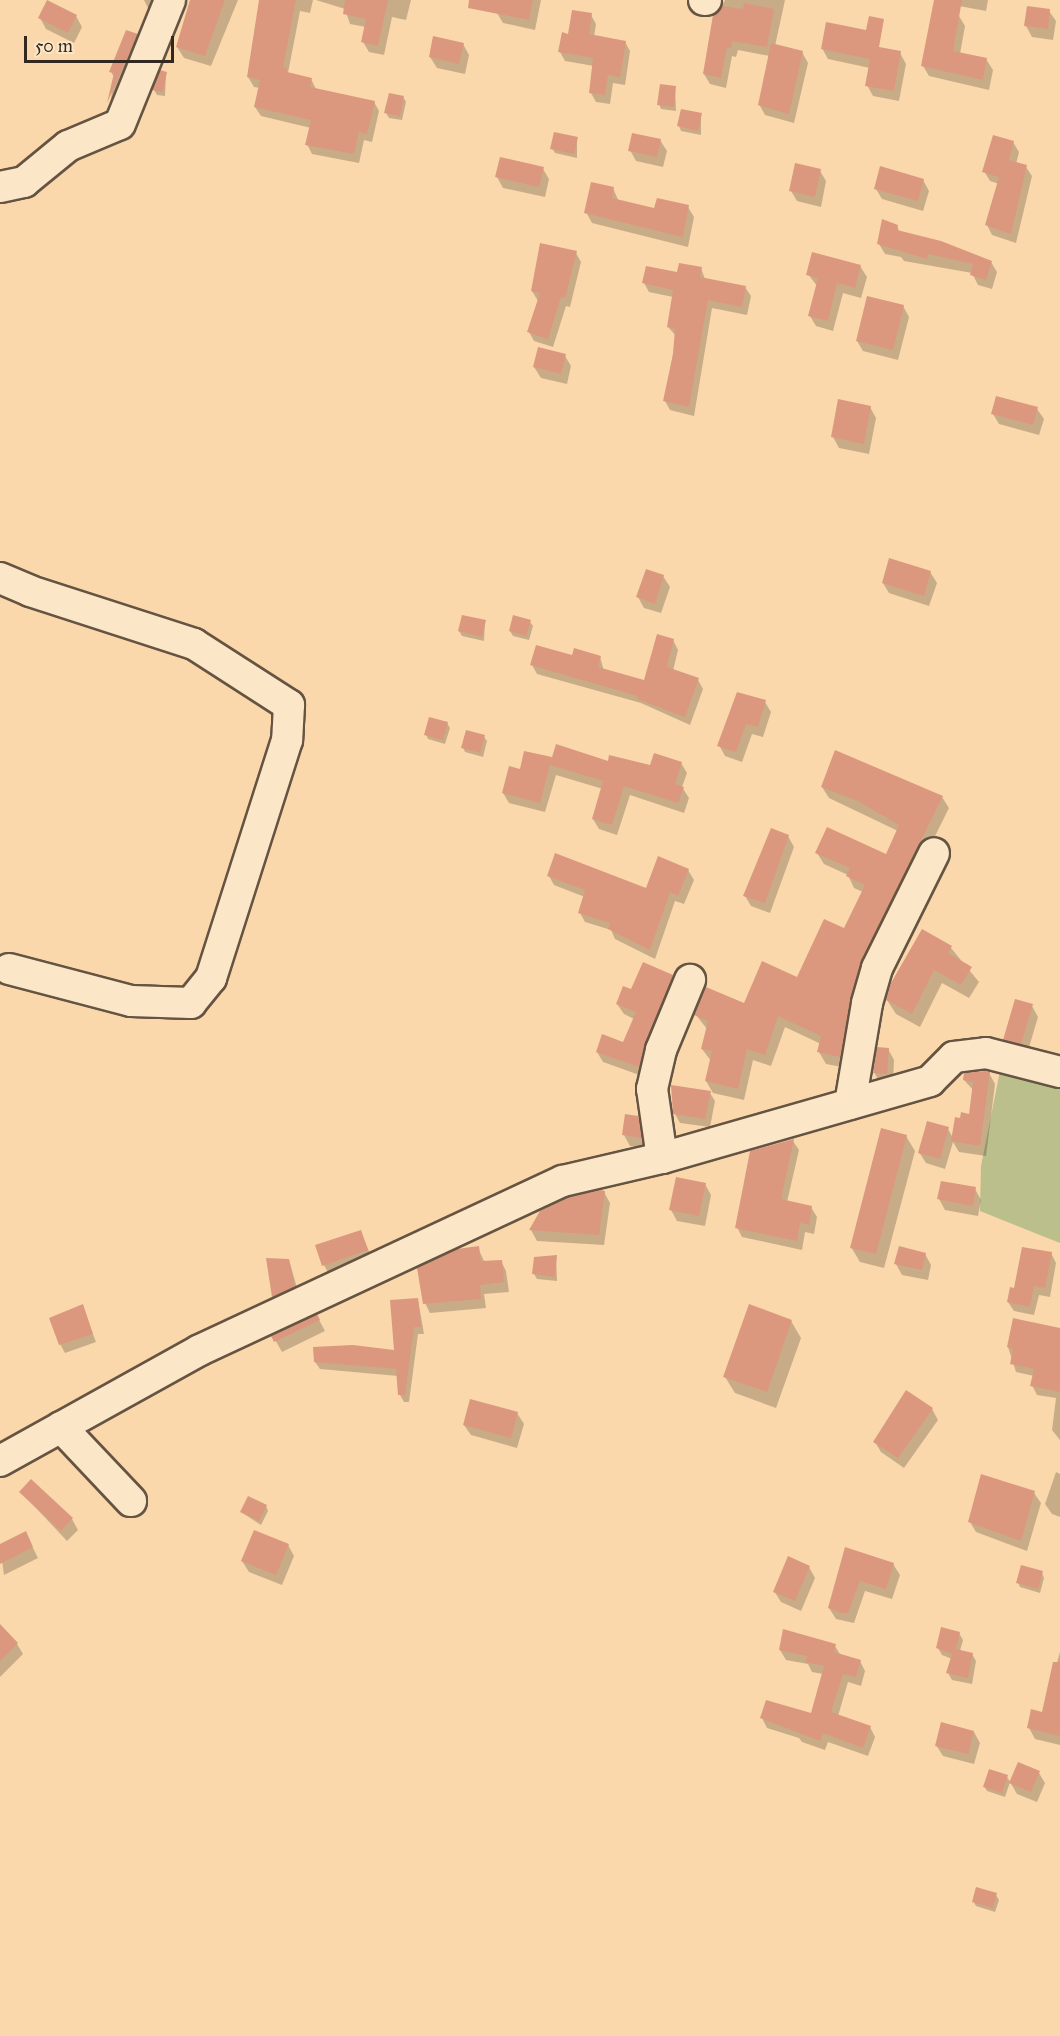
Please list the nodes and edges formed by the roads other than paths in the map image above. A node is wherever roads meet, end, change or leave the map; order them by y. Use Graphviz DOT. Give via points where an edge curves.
graph roads {
  1 [pos="170,0"];
  2 [pos="0,187"];
  3 [pos="0,578"];
  4 [pos="934,853"];
  5 [pos="9,969"];
  6 [pos="690,980"];
  7 [pos="1060,1072"];
  8 [pos="850,1104"];
  9 [pos="662,1158"];
  10 [pos="62,1427"];
  11 [pos="0,1461"];
  12 [pos="131,1501"];
  1 -- 2 [label="street" via="120,124 68,146 24,182"];
  3 -- 5 [label="street" via="194,644 289,705 287,740 212,978 190,1003 131,1001"];
  4 -- 8 [label="street" via="877,968"];
  6 -- 9 [label="street" via="661,1050 652,1089"];
  7 -- 8 [label="street" via="986,1053 954,1057 930,1081"];
  8 -- 9 [label="street"];
  9 -- 10 [label="street" via="562,1181 200,1350"];
  10 -- 11 [label="street"];
  10 -- 12 [label="street"];
}
